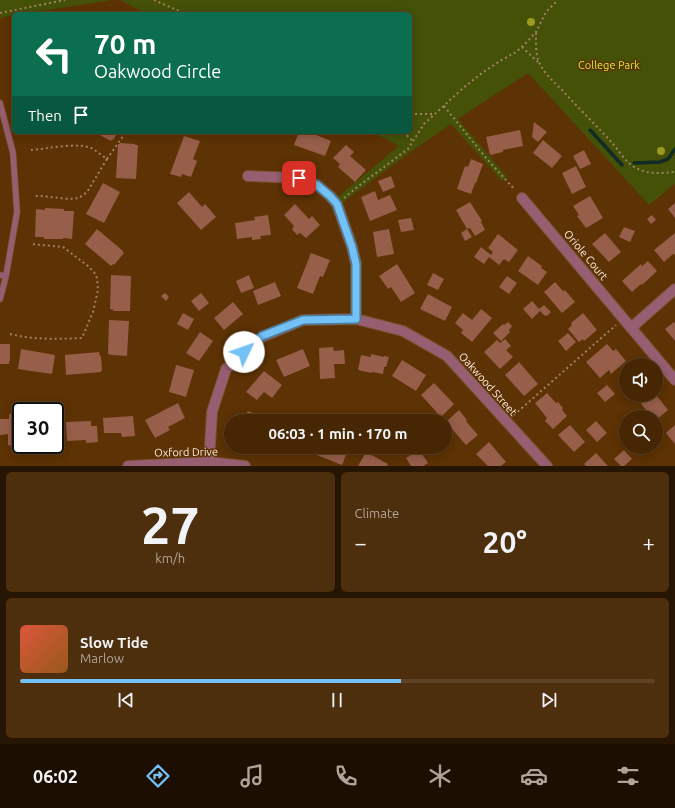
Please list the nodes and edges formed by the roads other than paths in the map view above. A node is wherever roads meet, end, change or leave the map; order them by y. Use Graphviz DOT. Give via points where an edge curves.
graph roads {
  1 [pos="0,103"];
  2 [pos="248,176"];
  3 [pos="522,198"];
  4 [pos="3,275"];
  5 [pos="675,289"];
  6 [pos="0,299"];
  7 [pos="356,319"];
  8 [pos="632,328"];
  9 [pos="675,380"];
  10 [pos="209,462"];
  11 [pos="128,466"];
  12 [pos="245,466"];
  13 [pos="547,466"];
  1 -- 4 [label="lane" via="13,153 17,212"];
  2 -- 7 [label="street" via="299,178 317,185 337,204 356,264"];
  3 -- 8 [label="street, Oriole Court"];
  4 -- 6 [label="lane"];
  5 -- 8 [label="street"];
  7 -- 10 [label="street, Oakwood Street" via="303,320 262,336 226,368 212,412"];
  7 -- 13 [label="street, Oakwood Street" via="403,331 447,356"];
  8 -- 9 [label="street, Oriole Court"];
  10 -- 11 [label="street, Oxford Drive"];
  10 -- 12 [label="street, Oxford Drive"];
}
